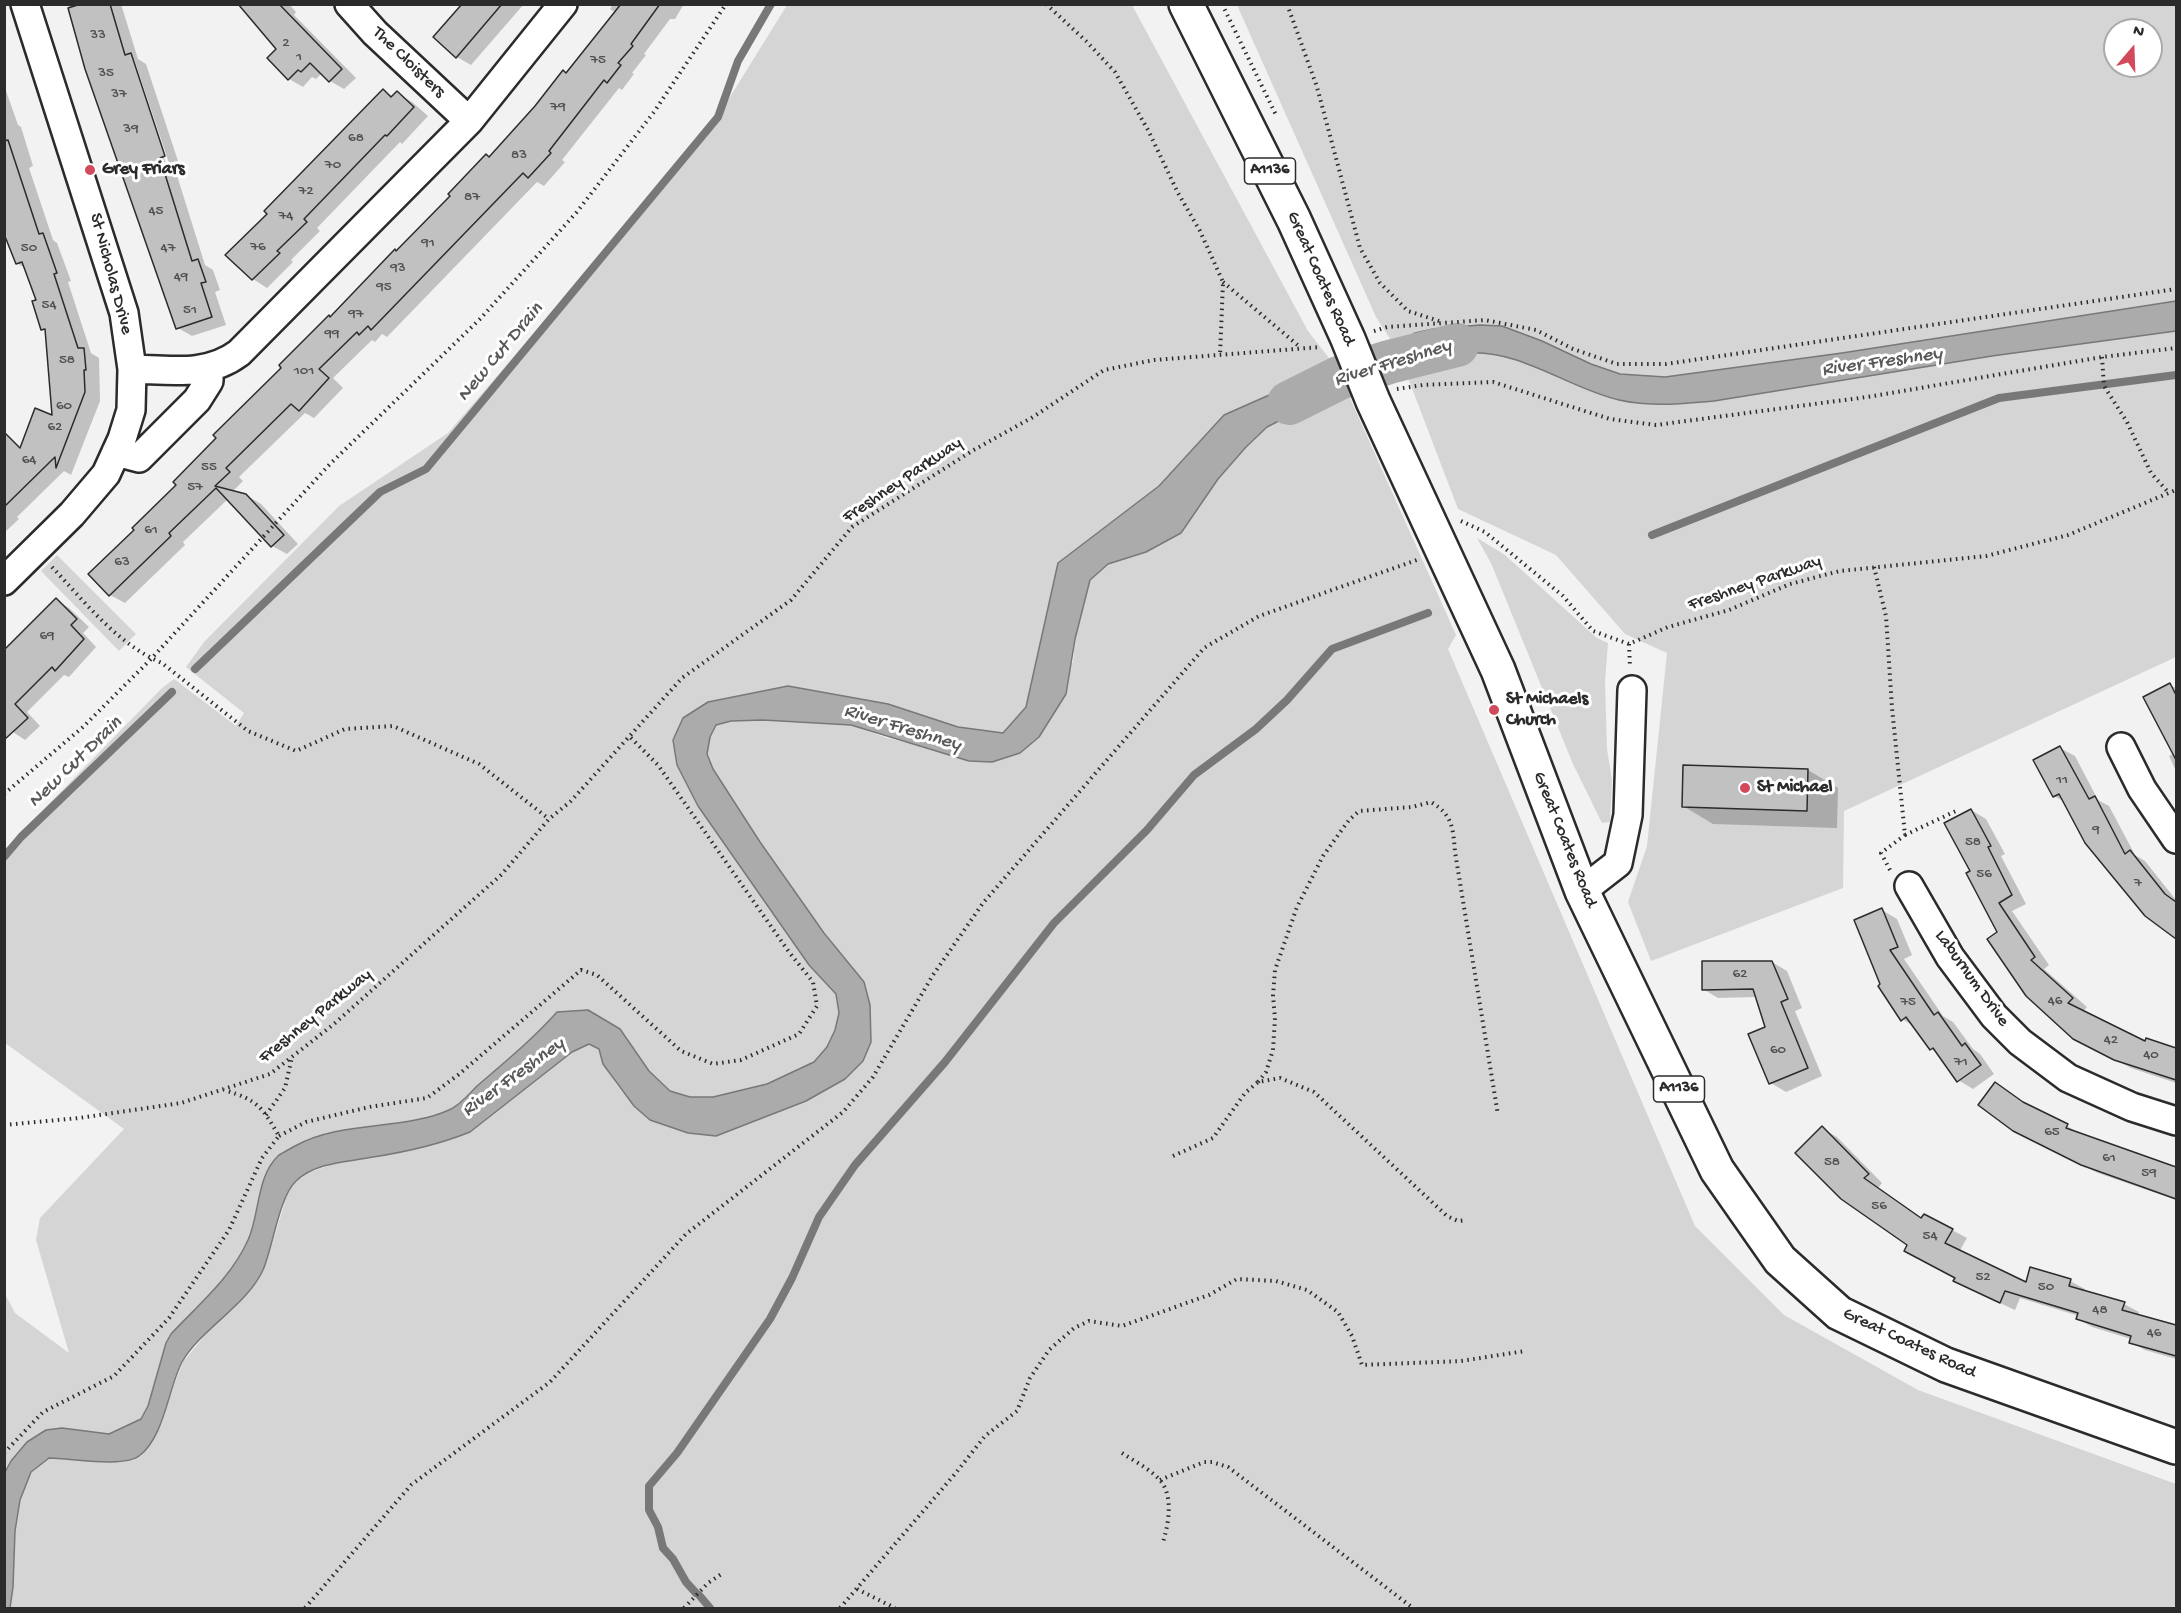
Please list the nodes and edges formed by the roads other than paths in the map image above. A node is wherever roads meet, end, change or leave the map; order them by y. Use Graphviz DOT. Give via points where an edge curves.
graph roads {
  1 [pos="25,4"];
  2 [pos="349,4"];
  3 [pos="563,4"];
  4 [pos="1186,4"];
  5 [pos="469,121"];
  6 [pos="209,368"];
  7 [pos="132,369"];
  8 [pos="116,452"];
  9 [pos="4,581"];
  10 [pos="1632,690"];
  11 [pos="2121,747"];
  12 [pos="2176,838"];
  13 [pos="1909,886"];
  14 [pos="1582,891"];
  15 [pos="2176,1121"];
  16 [pos="2176,1447"];
  1 -- 7 [label="street, St Nicholas Drive" via="124,313"];
  2 -- 5 [label="street, The Cloisters"];
  3 -- 5 [label="street"];
  4 -- 14 [label="main road, Great Coates Road / A1136" via="1294,220 1498,670"];
  5 -- 6 [label="street" via="239,354"];
  6 -- 7 [label="street"];
  6 -- 8 [label="street" via="209,381 197,400 139,458"];
  7 -- 8 [label="street, St Nicholas Drive" via="131,410"];
  8 -- 9 [label="street, St Nicholas Drive" via="106,474"];
  10 -- 14 [label="street" via="1628,815 1618,863"];
  11 -- 12 [label="street" via="2142,789"];
  13 -- 15 [label="street, Laburnum Drive" via="1950,957 1994,1016 2019,1042 2068,1078"];
  14 -- 16 [label="main road, Great Coates Road / A1136" via="1718,1170 1780,1260 1839,1313 1946,1365"];
}
